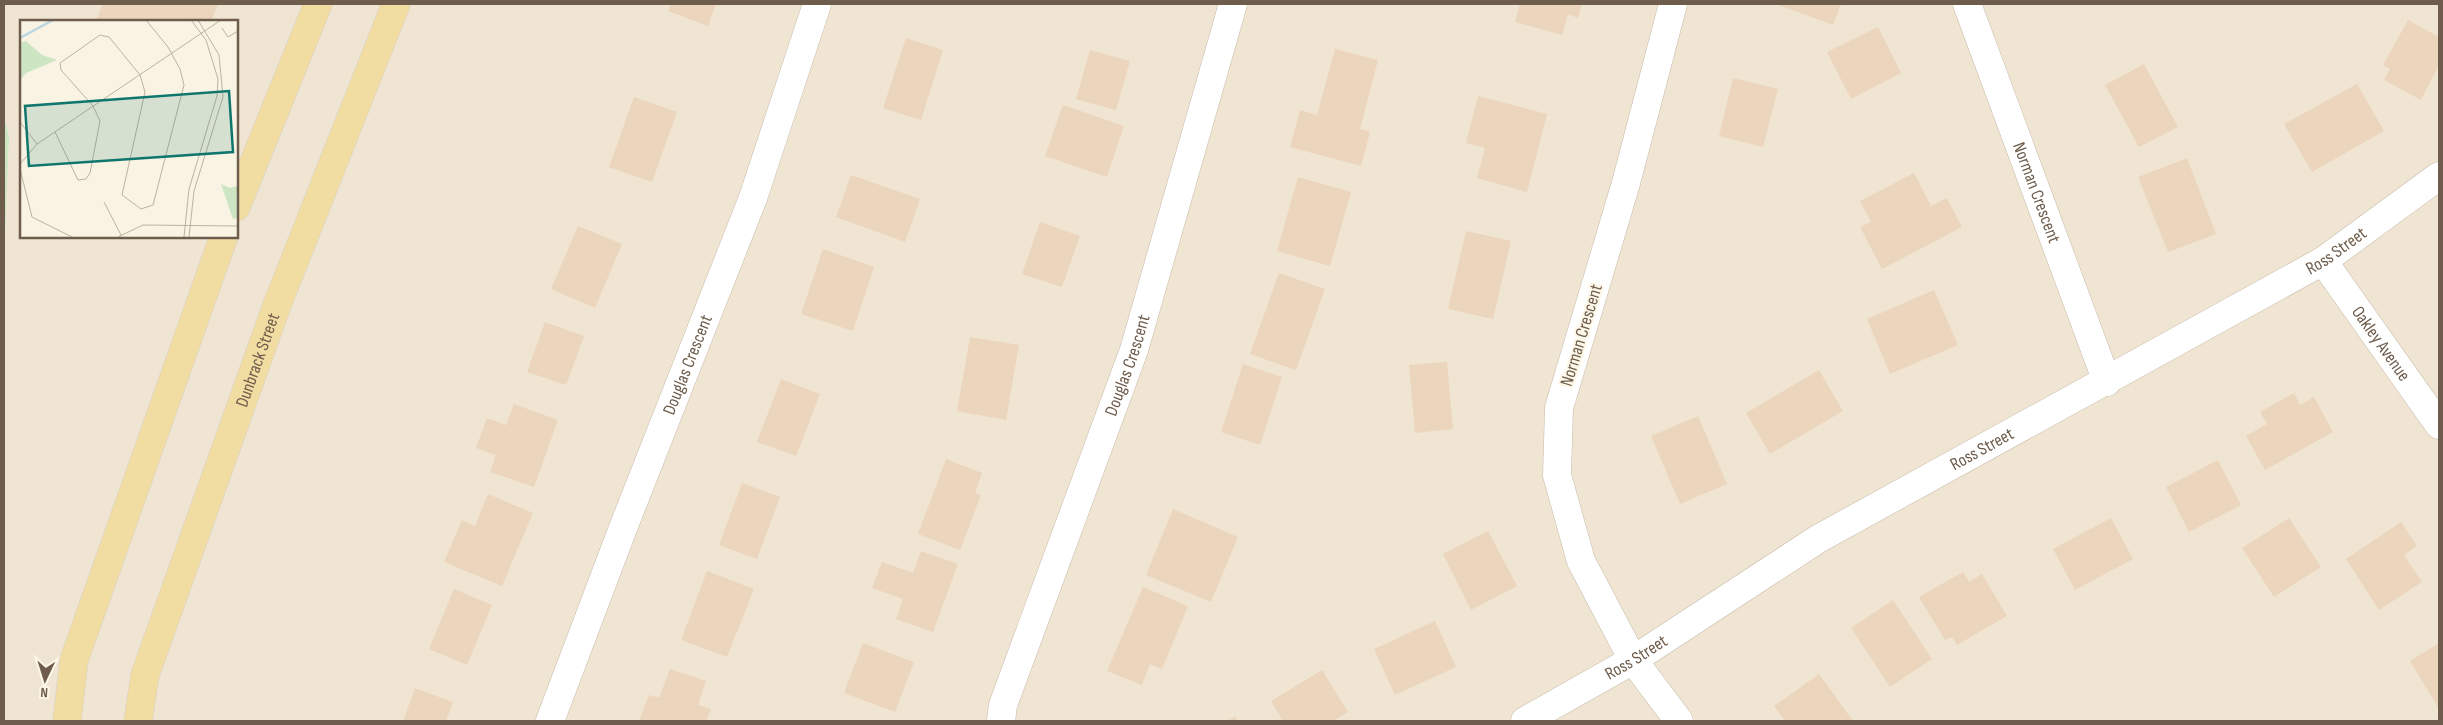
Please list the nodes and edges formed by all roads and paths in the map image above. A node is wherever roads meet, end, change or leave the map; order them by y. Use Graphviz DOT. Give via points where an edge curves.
graph roads {
  1 [pos="318,4"];
  2 [pos="396,4"];
  3 [pos="817,4"];
  4 [pos="1233,4"];
  5 [pos="1674,4"];
  6 [pos="1967,4"];
  7 [pos="2439,176"];
  8 [pos="238,202"];
  9 [pos="223,238"];
  10 [pos="2323,261"];
  11 [pos="2106,382"];
  12 [pos="2439,425"];
  13 [pos="1633,660"];
  14 [pos="67,721"];
  15 [pos="138,721"];
  16 [pos="550,721"];
  17 [pos="1001,721"];
  18 [pos="1525,721"];
  19 [pos="1679,721"];
  1 -- 8 [label="main road"];
  2 -- 15 [label="main road, Dunbrack Street" via="274,314 145,675"];
  3 -- 16 [label="street, Douglas Crescent" via="753,198"];
  4 -- 17 [label="street, Douglas Crescent" via="1134,350 1002,705"];
  5 -- 13 [label="street, Norman Crescent" via="1626,183 1559,408 1557,476 1581,561"];
  6 -- 11 [label="street, Norman Crescent"];
  7 -- 10 [label="street, Ross Street"];
  9 -- 14 [label="main road" via="74,660"];
  10 -- 11 [label="street, Ross Street"];
  10 -- 12 [label="street, Oakley Avenue"];
  11 -- 13 [label="street, Ross Street" via="1818,539"];
  13 -- 18 [label="street, Ross Street"];
  13 -- 19 [label="street, Norman Crescent"];
}
